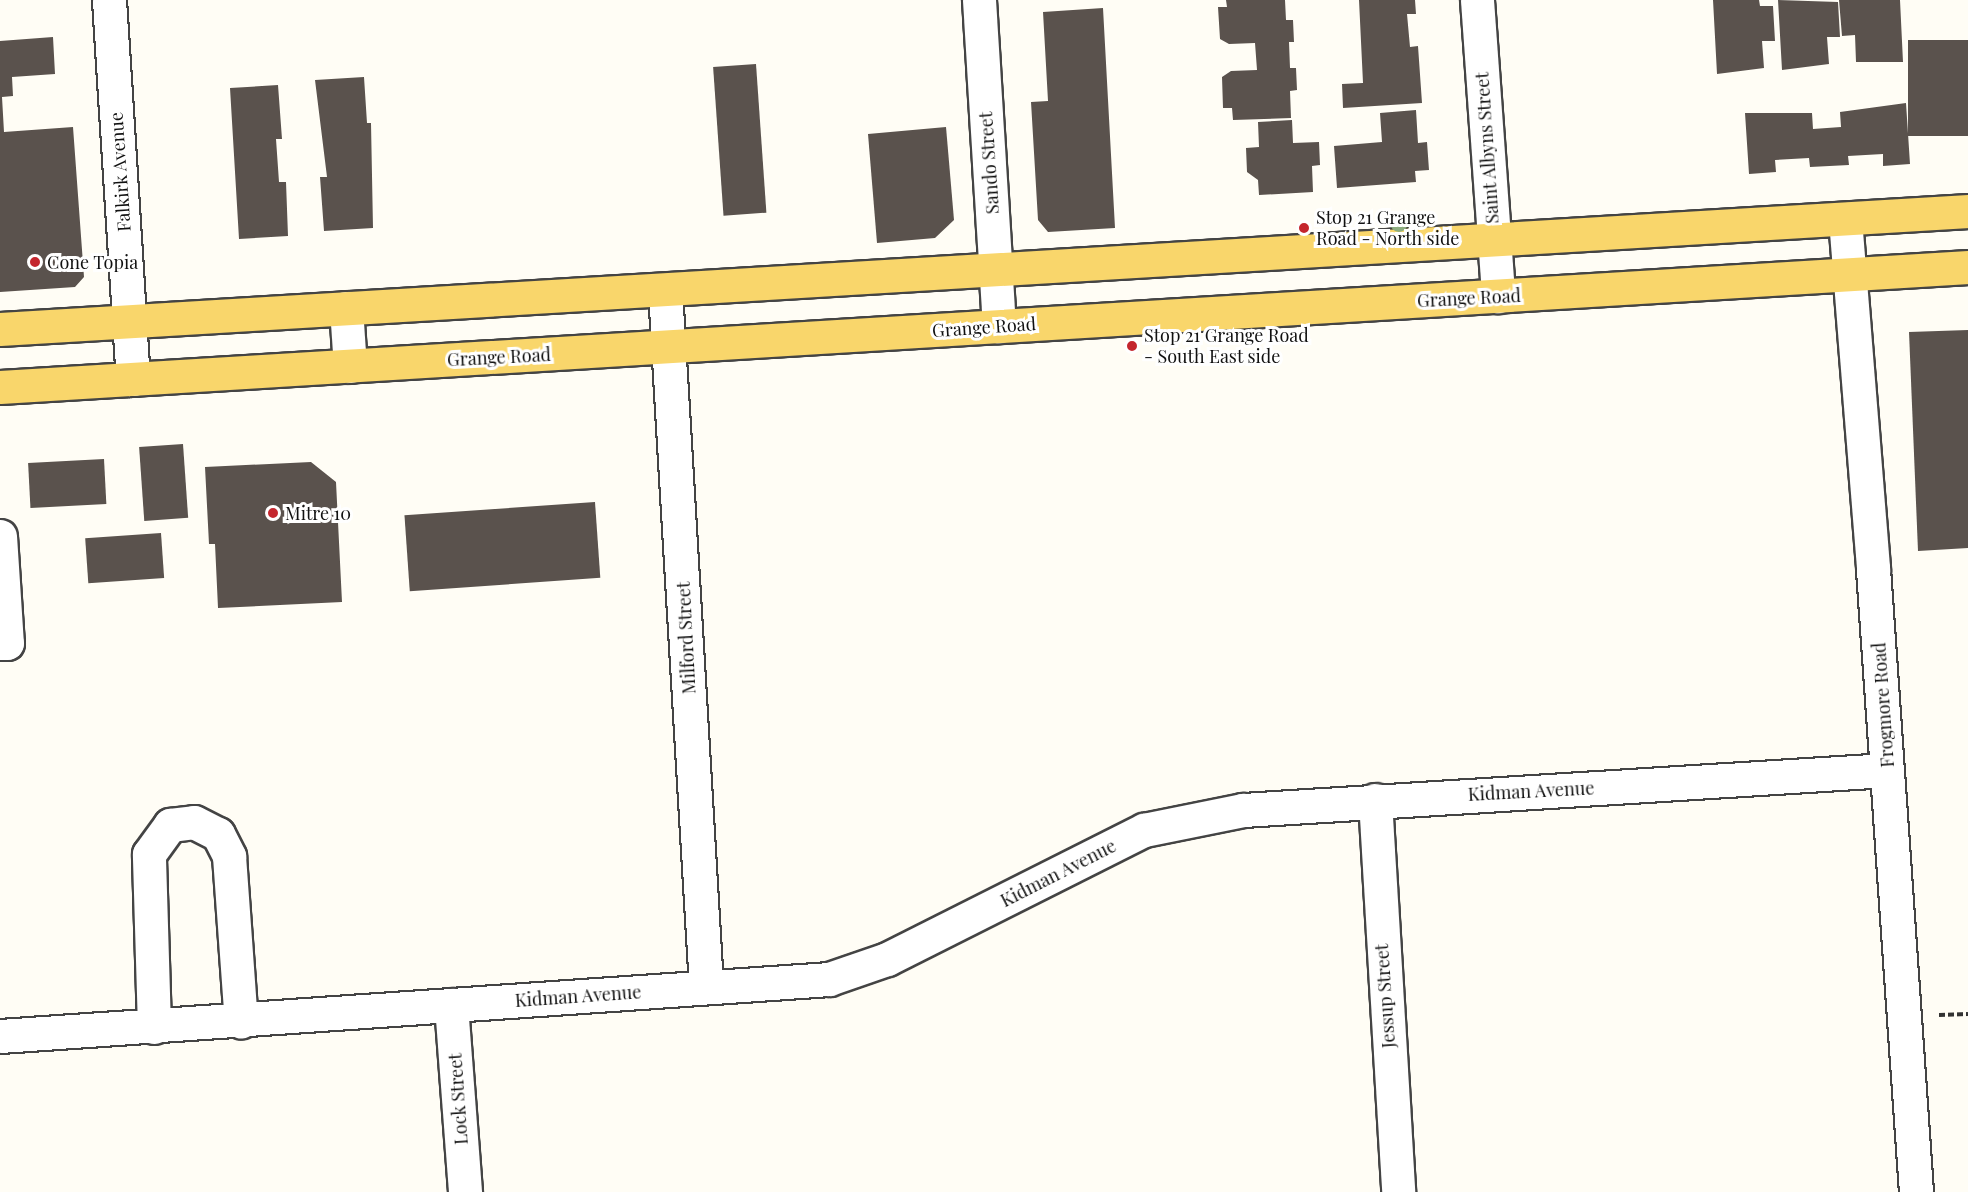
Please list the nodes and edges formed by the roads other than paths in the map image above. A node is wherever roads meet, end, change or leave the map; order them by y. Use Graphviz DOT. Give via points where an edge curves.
graph roads {
  1 [pos="109,0"];
  2 [pos="979,0"];
  3 [pos="1477,0"];
  4 [pos="1968,211"];
  5 [pos="1845,219"];
  6 [pos="1494,240"];
  7 [pos="1968,267"];
  8 [pos="996,270"];
  9 [pos="1851,274"];
  10 [pos="665,290"];
  11 [pos="1498,296"];
  12 [pos="346,308"];
  13 [pos="130,321"];
  14 [pos="999,326"];
  15 [pos="0,329"];
  16 [pos="669,347"];
  17 [pos="350,366"];
  18 [pos="133,379"];
  19 [pos="0,387"];
  20 [pos="0,536"];
  21 [pos="0,643"];
  22 [pos="1887,770"];
  23 [pos="1375,800"];
  24 [pos="706,987"];
  25 [pos="452,1005"];
  26 [pos="241,1022"];
  27 [pos="154,1026"];
  28 [pos="0,1036"];
  29 [pos="465,1192"];
  30 [pos="1398,1192"];
  31 [pos="1916,1192"];
  1 -- 13 [label="street, Falkirk Avenue"];
  2 -- 8 [label="street, Sando Street"];
  3 -- 6 [label="street, Saint Albyns Street"];
  4 -- 5 [label="main road"];
  5 -- 6 [label="main road"];
  5 -- 9 [label="street, Frogmore Road"];
  6 -- 8 [label="main road"];
  6 -- 11 [label="street, Saint Albyns Street"];
  7 -- 9 [label="main road, Grange Road"];
  8 -- 10 [label="main road"];
  8 -- 14 [label="street, Sando Street"];
  9 -- 11 [label="main road, Grange Road"];
  9 -- 22 [label="street, Frogmore Road"];
  10 -- 12 [label="main road"];
  10 -- 16 [label="street, Milford Street"];
  11 -- 14 [label="main road, Grange Road"];
  12 -- 13 [label="main road"];
  12 -- 17 [label="street"];
  13 -- 15 [label="main road"];
  13 -- 18 [label="street, Falkirk Avenue"];
  14 -- 16 [label="main road, Grange Road"];
  16 -- 17 [label="main road, Grange Road"];
  16 -- 24 [label="street, Milford Street"];
  17 -- 18 [label="main road, Grange Road"];
  18 -- 19 [label="main road, Grange Road"];
  20 -- 21 [label="street" via="7,642"];
  22 -- 23 [label="street, Kidman Avenue"];
  22 -- 31 [label="street, Frogmore Road"];
  23 -- 24 [label="street, Kidman Avenue" via="1243,810 1144,830 887,959 829,979"];
  23 -- 30 [label="street, Jessup Street"];
  24 -- 25 [label="street, Kidman Avenue"];
  25 -- 26 [label="street, Kidman Avenue"];
  25 -- 29 [label="street, Lock Street"];
  26 -- 27 [label="street, Kidman Avenue"];
  26 -- 27 [label="street" via="229,856 218,834 194,822 170,825 149,854"];
  27 -- 28 [label="street, Kidman Avenue"];
}
